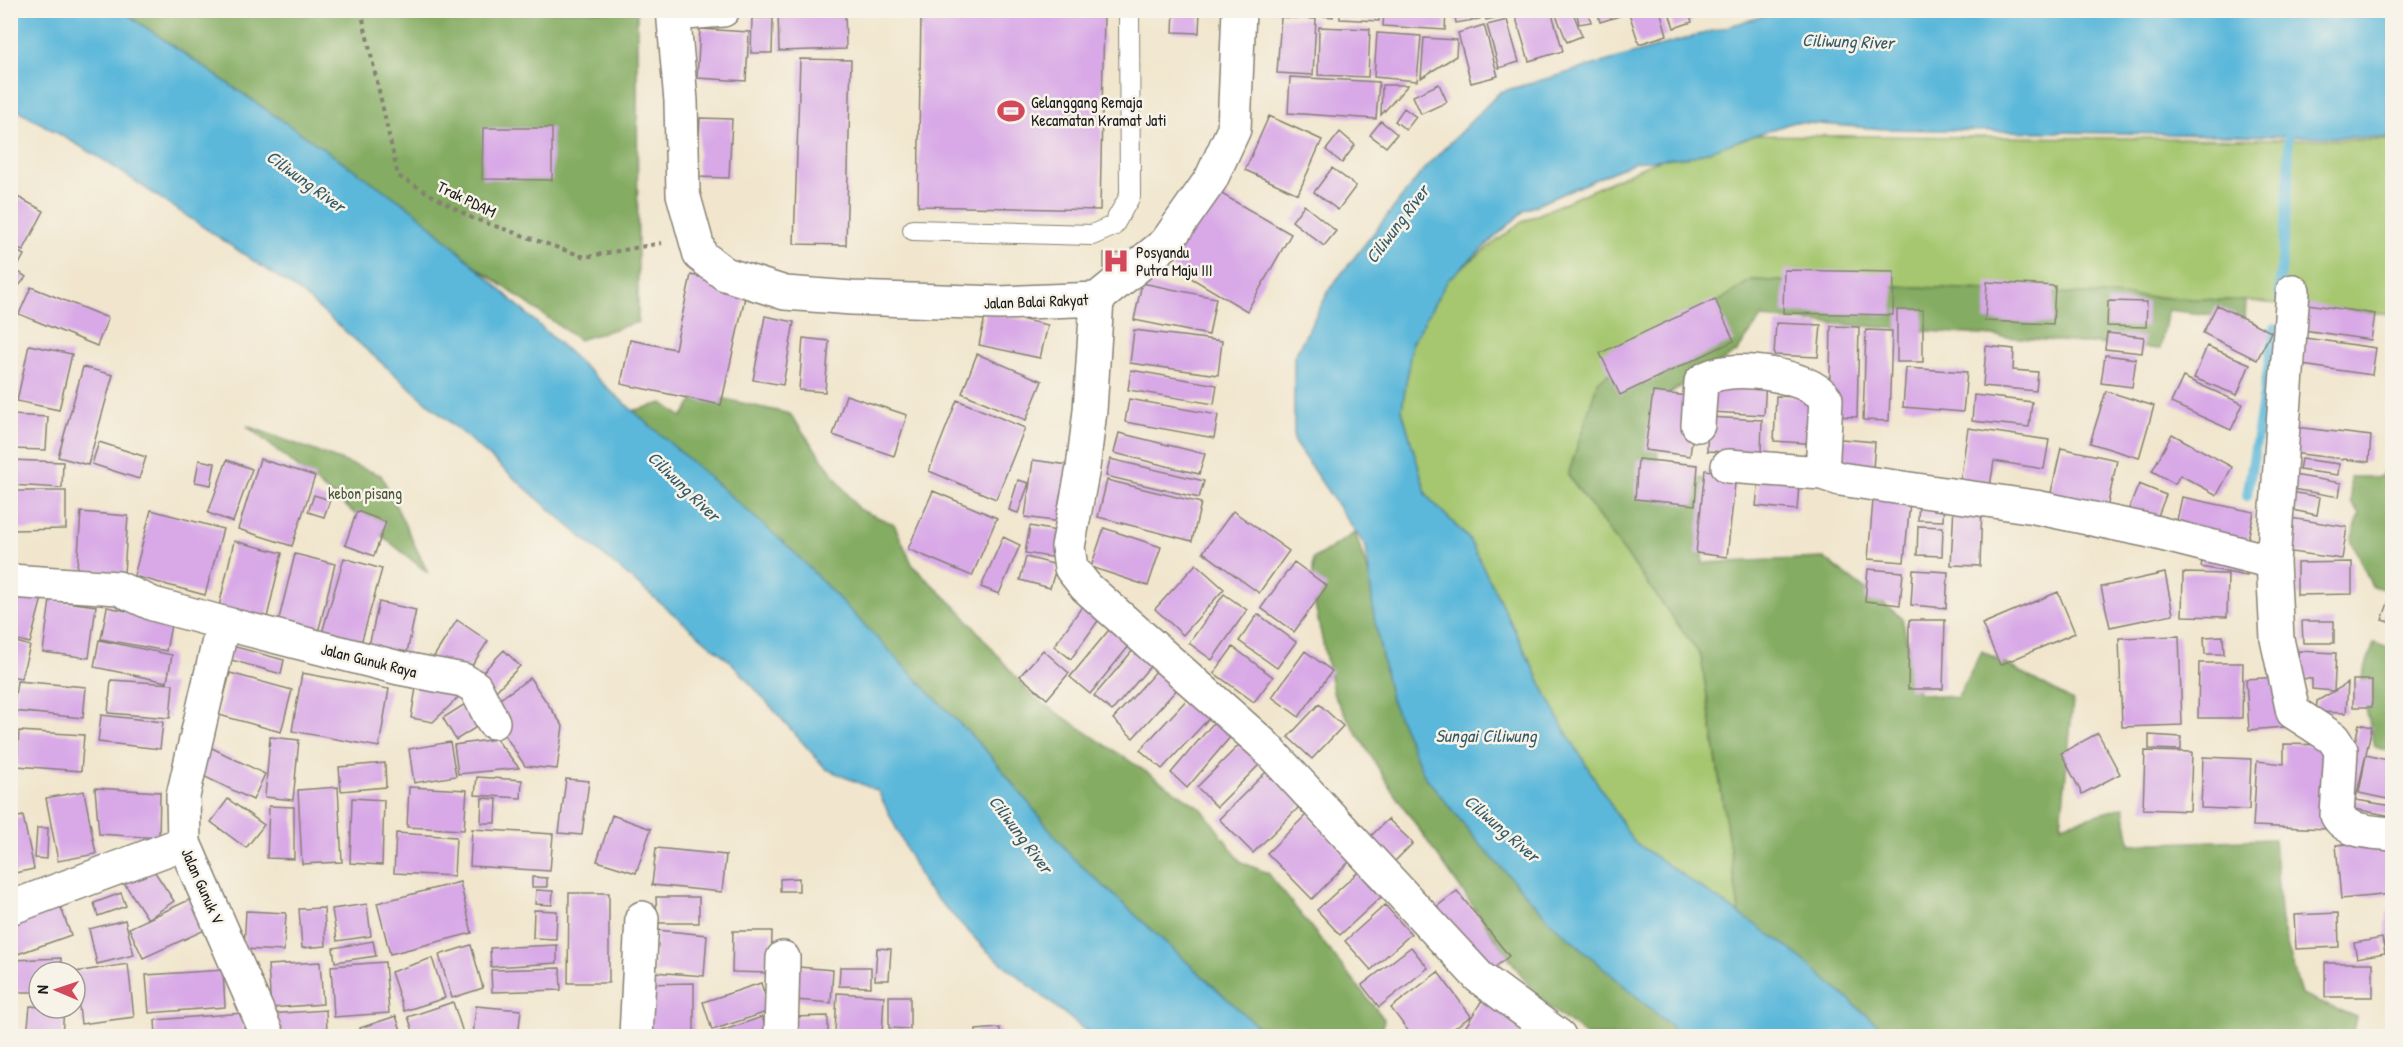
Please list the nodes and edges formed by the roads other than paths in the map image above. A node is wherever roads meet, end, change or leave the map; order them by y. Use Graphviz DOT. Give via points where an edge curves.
graph roads {
  1 [pos="723,10"];
  2 [pos="1128,10"];
  3 [pos="1239,10"];
  4 [pos="673,12"];
  5 [pos="913,230"];
  6 [pos="2293,291"];
  7 [pos="1097,299"];
  8 [pos="1698,424"];
  9 [pos="1728,466"];
  10 [pos="1822,473"];
  11 [pos="2274,562"];
  12 [pos="10,581"];
  13 [pos="223,623"];
  14 [pos="493,722"];
  15 [pos="2392,834"];
  16 [pos="184,843"];
  17 [pos="10,908"];
  18 [pos="642,918"];
  19 [pos="783,958"];
  20 [pos="268,1036"];
  21 [pos="636,1036"];
  22 [pos="782,1036"];
  23 [pos="1559,1036"];
  1 -- 4 [label="street"];
  2 -- 5 [label="lane" via="1130,196 1113,226 1092,235"];
  3 -- 7 [label="street, Jalan Balai Rakyat" via="1234,129 1211,179 1166,243"];
  4 -- 7 [label="street, Jalan Balai Rakyat" via="681,101 683,194 700,255 725,273 785,293 934,302"];
  6 -- 11 [label="street"];
  7 -- 23 [label="street" via="1090,411 1068,547 1071,568 1086,587 1263,744 1479,977"];
  8 -- 10 [label="street" via="1701,382 1714,373 1760,372 1818,389 1826,399"];
  9 -- 10 [label="street"];
  10 -- 11 [label="street" via="1840,479 2035,507"];
  11 -- 15 [label="street" via="2277,639 2291,705 2294,712 2333,738 2342,750 2337,815 2350,828"];
  12 -- 13 [label="street, Jalan Gunuk Raya" via="118,588 153,603"];
  13 -- 14 [label="street, Jalan Gunuk Raya" via="399,668 463,680 475,687"];
  13 -- 16 [label="street, Jalan Gunuk V" via="183,796"];
  16 -- 17 [label="street"];
  16 -- 20 [label="street, Jalan Gunuk V"];
  18 -- 21 [label="street"];
  19 -- 22 [label="street"];
}
